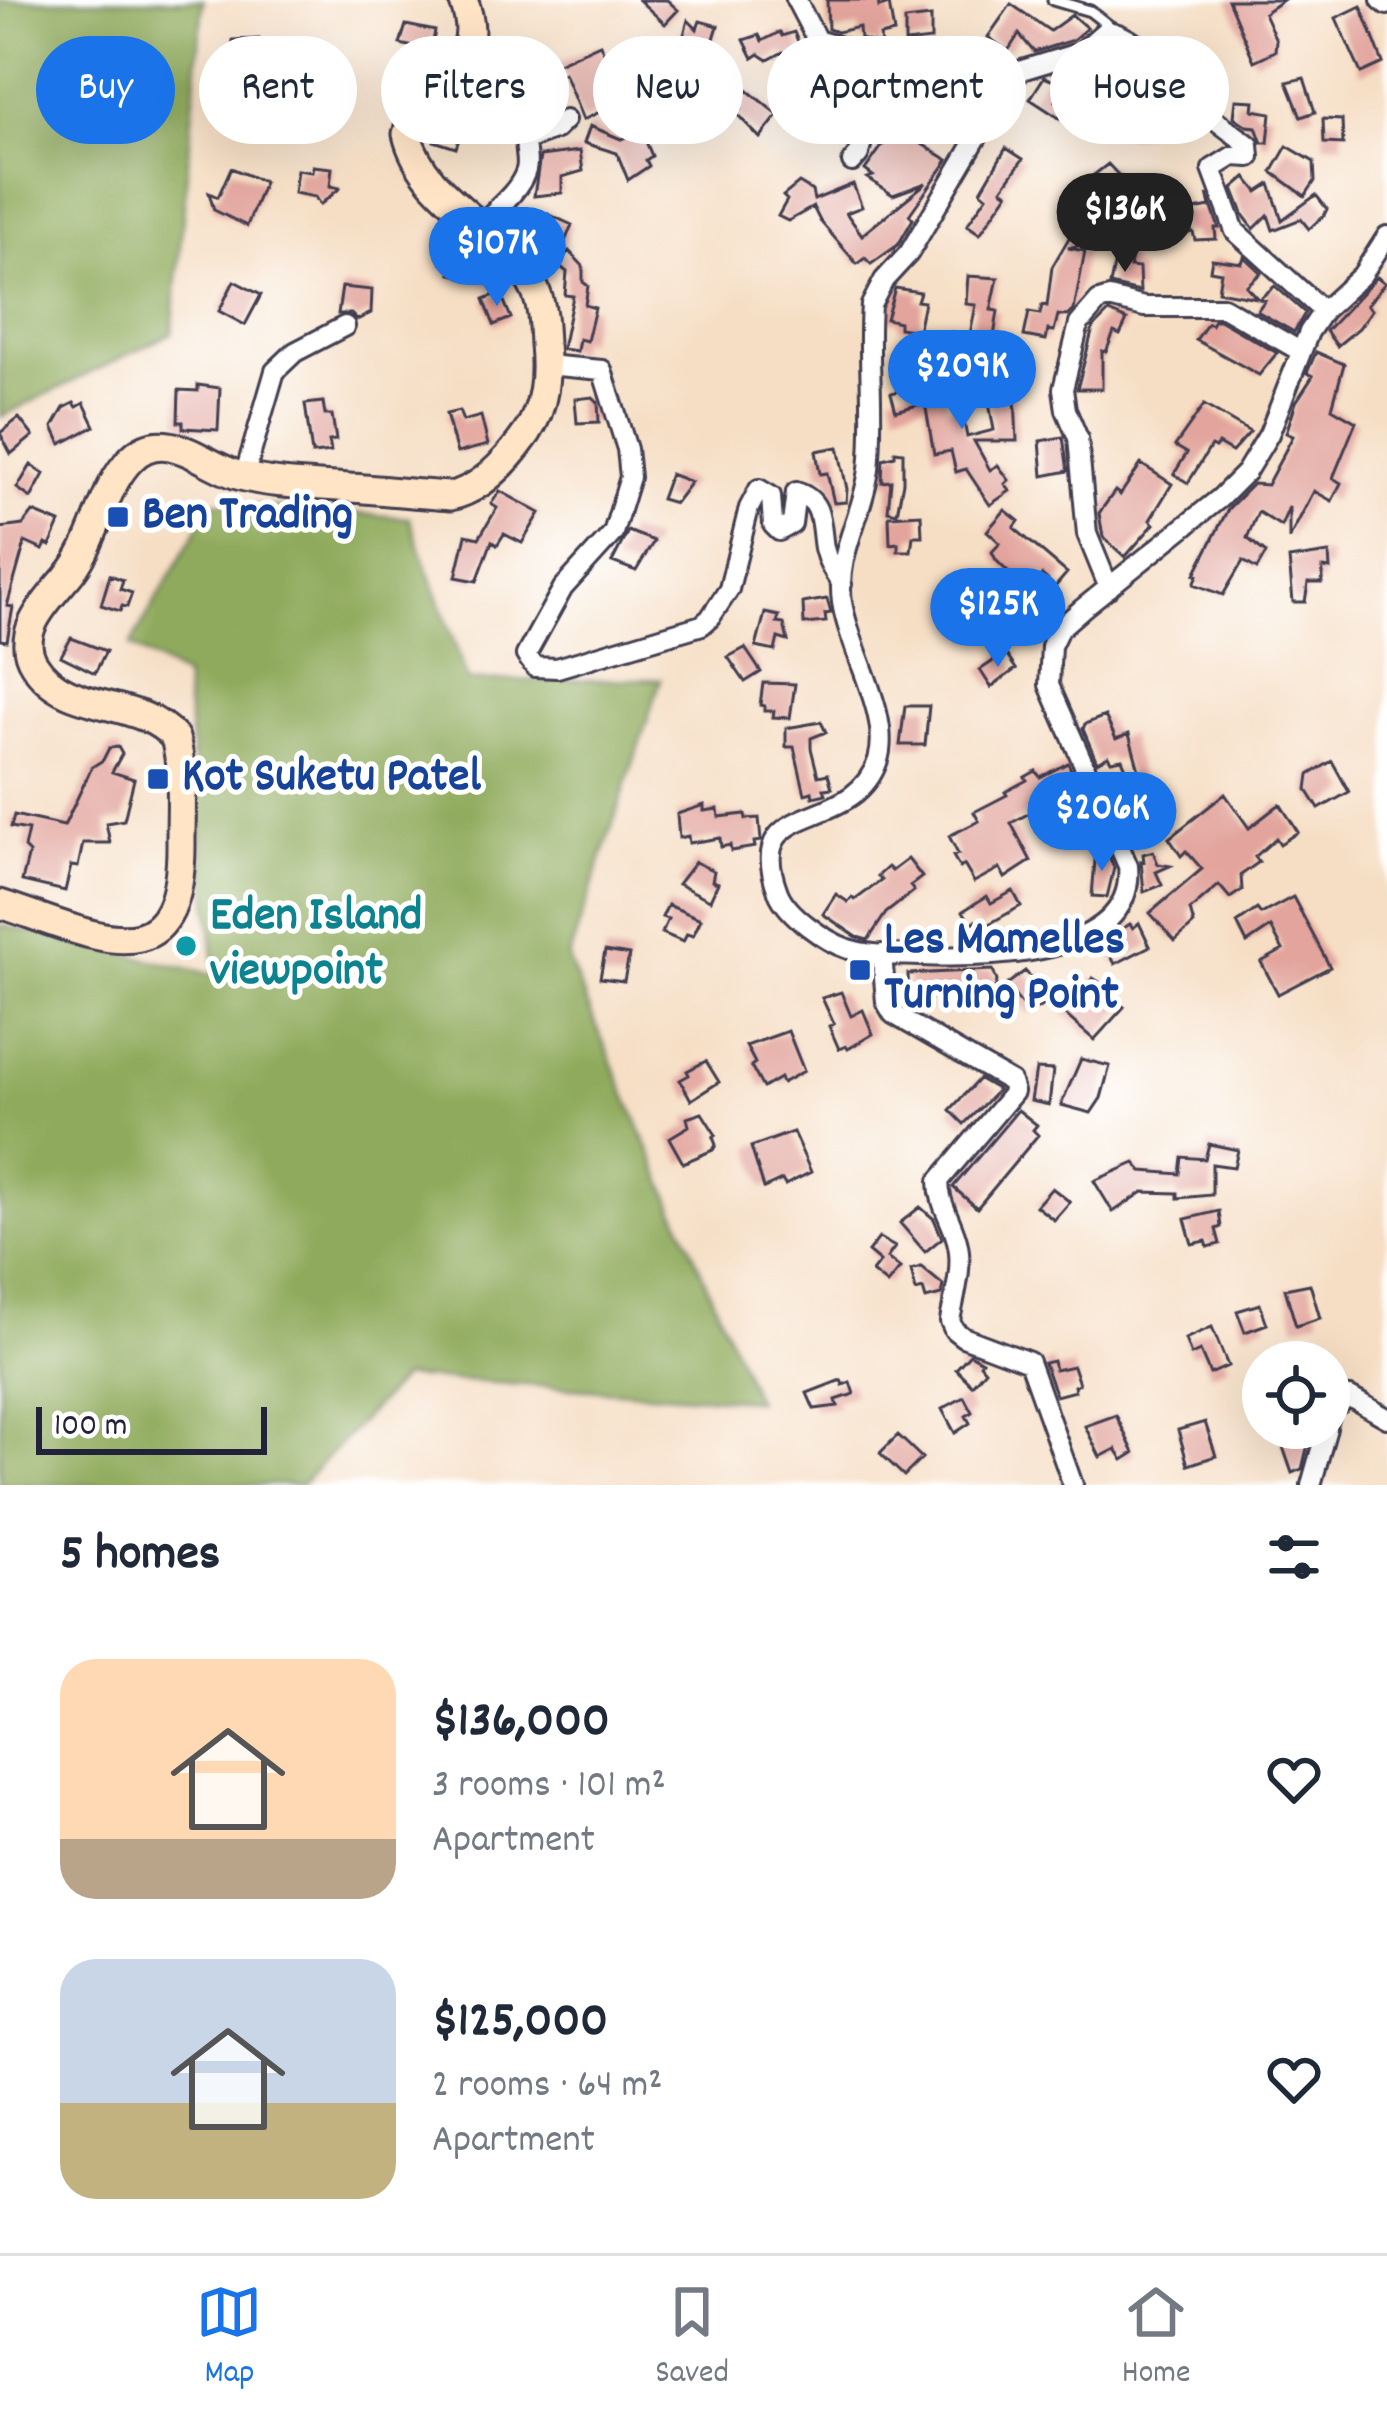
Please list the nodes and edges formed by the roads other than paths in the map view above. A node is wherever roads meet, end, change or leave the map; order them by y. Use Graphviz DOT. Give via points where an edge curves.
graph roads {
  1 [pos="463,0"];
  2 [pos="796,0"];
  3 [pos="1053,0"];
  4 [pos="1118,32"];
  5 [pos="525,144"];
  6 [pos="852,162"];
  7 [pos="480,224"];
  8 [pos="1387,236"];
  9 [pos="1323,311"];
  10 [pos="345,326"];
  11 [pos="1300,351"];
  12 [pos="546,365"];
  13 [pos="244,477"];
  14 [pos="842,584"];
  15 [pos="1108,588"];
  16 [pos="0,904"];
  17 [pos="882,954"];
  18 [pos="1350,1397"];
  19 [pos="1387,1418"];
  20 [pos="1321,1449"];
  21 [pos="1073,1485"];
  22 [pos="1311,1485"];
  1 -- 7 [label="main road" via="474,32 470,46 430,90 407,134 420,166"];
  2 -- 6 [label="street" via="817,40 870,56 880,67"];
  3 -- 4 [label="lane" via="1090,11"];
  4 -- 9 [label="street" via="1249,145 1250,157 1233,156 1213,169 1234,231"];
  4 -- 14 [label="street" via="1105,31 1066,60 1022,70 1008,85 871,305 868,474"];
  5 -- 7 [label="street" via="525,174"];
  7 -- 12 [label="main road" via="537,293"];
  8 -- 9 [label="street" via="1362,275"];
  9 -- 11 [label="street"];
  10 -- 13 [label="street" via="275,371"];
  11 -- 15 [label="street" via="1246,472"];
  11 -- 15 [label="street" via="1223,308 1109,298 1079,324 1063,389 1078,439 1087,534"];
  12 -- 13 [label="main road" via="530,428 467,493"];
  12 -- 14 [label="street" via="602,370 629,477 614,533 563,588 526,656 535,667 557,668 702,625 729,589 758,489 768,490 779,531 792,524 796,492 811,498"];
  13 -- 16 [label="main road" via="167,446 134,455 86,551 29,632 30,658 45,679 150,718 175,738 182,867 174,909 158,931 115,938"];
  14 -- 17 [label="street" via="855,656 881,728 878,761 857,791 775,834 769,846 779,896 806,924 847,949"];
  15 -- 17 [label="street" via="1059,629 1048,685 1128,866 1124,900 1100,925 1043,952"];
  17 -- 21 [label="street" via="893,1013 1011,1082 1014,1092 939,1181 958,1242 950,1321 963,1337 1029,1362"];
  18 -- 19 [label="street"];
  20 -- 22 [label="street"];
}
